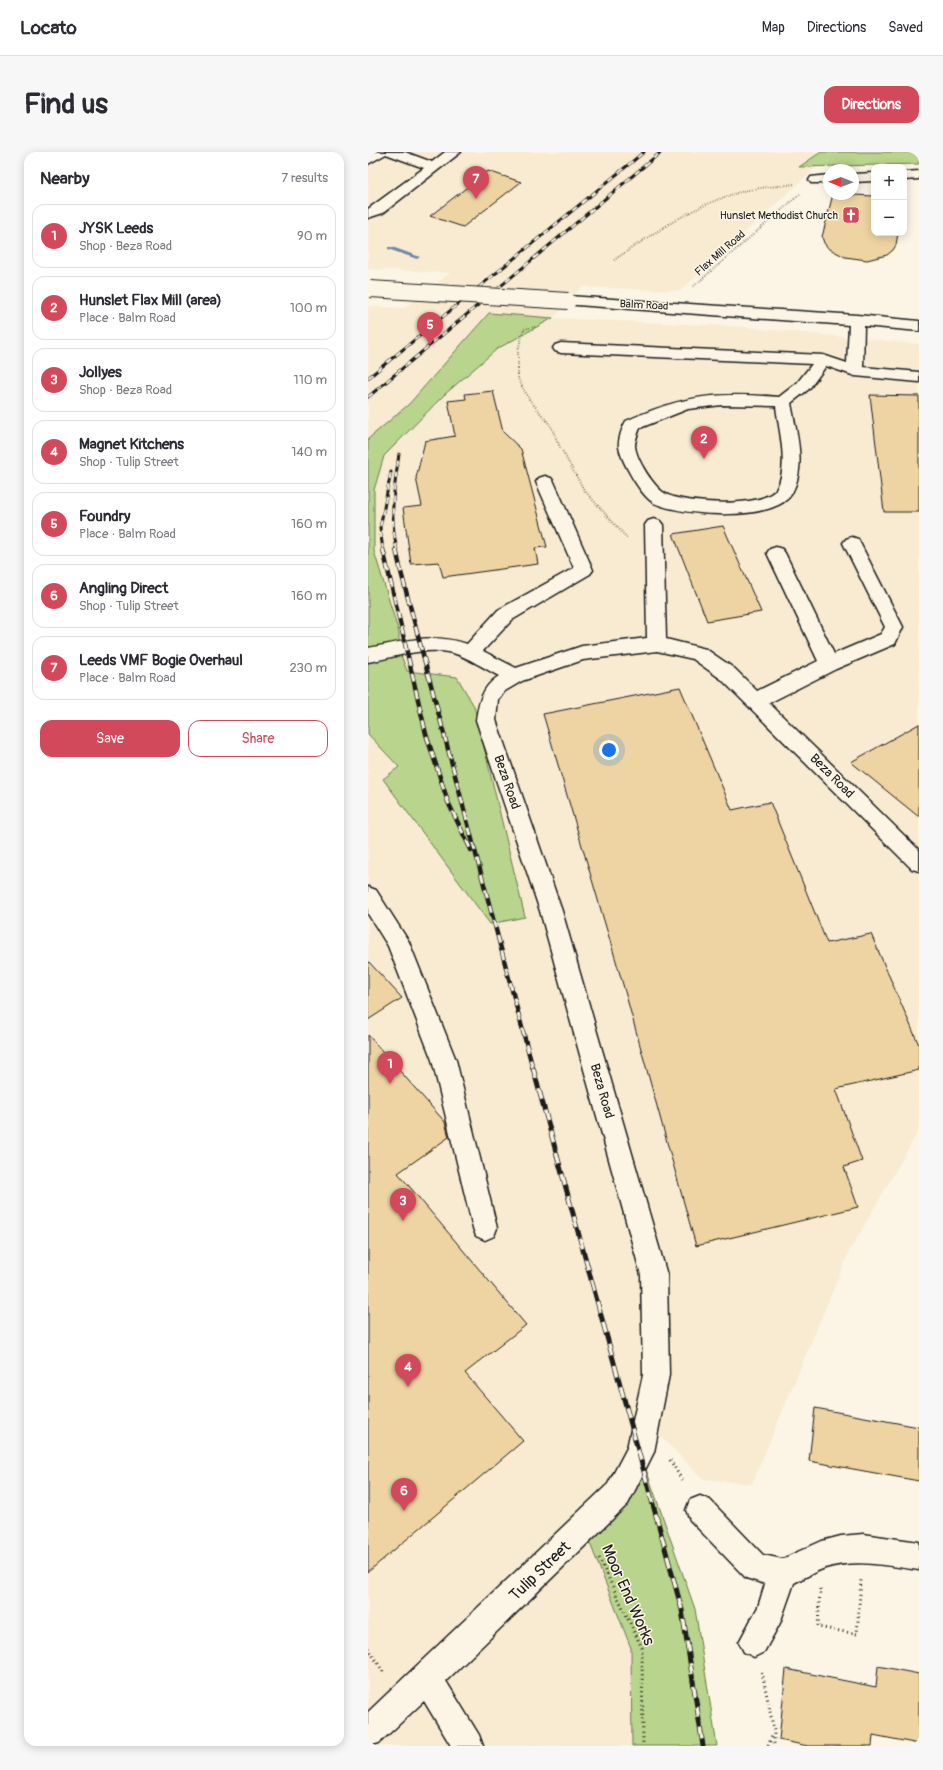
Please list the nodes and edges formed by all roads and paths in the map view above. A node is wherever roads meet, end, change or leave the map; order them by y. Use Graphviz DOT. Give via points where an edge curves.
graph roads {
  1 [pos="381,152"];
  2 [pos="392,152"];
  3 [pos="454,152"];
  4 [pos="368,160"];
  5 [pos="434,167"];
  6 [pos="919,175"];
  7 [pos="907,176"];
  8 [pos="871,177"];
  9 [pos="859,178"];
  10 [pos="822,180"];
  11 [pos="368,214"];
  12 [pos="614,260"];
  13 [pos="369,289"];
  14 [pos="671,307"];
  15 [pos="857,320"];
  16 [pos="919,326"];
  17 [pos="542,327"];
  18 [pos="561,348"];
  19 [pos="823,360"];
  20 [pos="855,372"];
  21 [pos="919,377"];
  22 [pos="783,402"];
  23 [pos="545,482"];
  24 [pos="654,525"];
  25 [pos="852,543"];
  26 [pos="776,553"];
  27 [pos="654,564"];
  28 [pos="657,644"];
  29 [pos="471,652"];
  30 [pos="368,655"];
  31 [pos="829,664"];
  32 [pos="515,676"];
  33 [pos="755,701"];
  34 [pos="919,863"];
  35 [pos="368,896"];
  36 [pos="485,1228"];
  37 [pos="656,1375"];
  38 [pos="647,1422"];
  39 [pos="700,1510"];
  40 [pos="584,1528"];
  41 [pos="863,1548"];
  42 [pos="822,1555"];
  43 [pos="919,1556"];
  44 [pos="783,1573"];
  45 [pos="754,1642"];
  46 [pos="428,1678"];
  47 [pos="774,1731"];
  48 [pos="368,1732"];
  49 [pos="468,1746"];
  50 [pos="643,1746"];
  51 [pos="768,1746"];
  52 [pos="774,1746"];
  1 -- 4 [label="street"];
  2 -- 5 [label="street"];
  3 -- 5 [label="street"];
  5 -- 11 [label="street" via="378,210"];
  6 -- 7 [label="street"];
  8 -- 9 [label="street"];
  10 -- 12 [label="path" via="738,192 703,205"];
  10 -- 14 [label="path, Flax Mill Road"];
  13 -- 14 [label="street, Balm Road, bridge"];
  14 -- 15 [label="street, Balm Road"];
  15 -- 16 [label="street, Balm Road"];
  15 -- 20 [label="street"];
  17 -- 27 [label="path" via="524,329 518,350 518,379 529,399 552,426 559,445 584,490 620,532"];
  18 -- 19 [label="street"];
  19 -- 20 [label="street"];
  19 -- 22 [label="street" via="803,386"];
  20 -- 21 [label="street"];
  22 -- 22 [label="street" via="791,448 791,474 783,494 769,503 733,508 698,508 659,499 642,479 627,446 632,425 660,413 701,401"];
  23 -- 29 [label="street" via="584,570 504,615"];
  24 -- 27 [label="street"];
  25 -- 31 [label="street" via="894,627 888,639"];
  26 -- 31 [label="street"];
  27 -- 28 [label="street"];
  28 -- 32 [label="street, Beza Road" via="582,653"];
  28 -- 33 [label="street, Beza Road" via="700,654 728,674"];
  29 -- 30 [label="street" via="432,644"];
  29 -- 32 [label="street"];
  31 -- 33 [label="street"];
  32 -- 37 [label="street, Beza Road" via="498,686 489,698 486,720 552,911 654,1275"];
  33 -- 34 [label="street, Beza Road"];
  35 -- 36 [label="street" via="398,942 444,1060"];
  37 -- 38 [label="street, Tulip Street"];
  38 -- 39 [label="path"];
  38 -- 40 [label="street, Tulip Street" via="640,1452 618,1494"];
  39 -- 44 [label="street" via="756,1568"];
  40 -- 46 [label="street, Tulip Street"];
  40 -- 50 [label="path, Moor End Works" via="642,1648"];
  41 -- 42 [label="street"];
  41 -- 42 [label="path" via="857,1634 818,1627"];
  41 -- 43 [label="street"];
  42 -- 44 [label="street"];
  44 -- 45 [label="street" via="770,1613"];
  45 -- 47 [label="path" via="766,1684"];
  46 -- 48 [label="street, Tulip Street"];
  46 -- 49 [label="street"];
  47 -- 51 [label="path"];
  47 -- 52 [label="path"];
}
